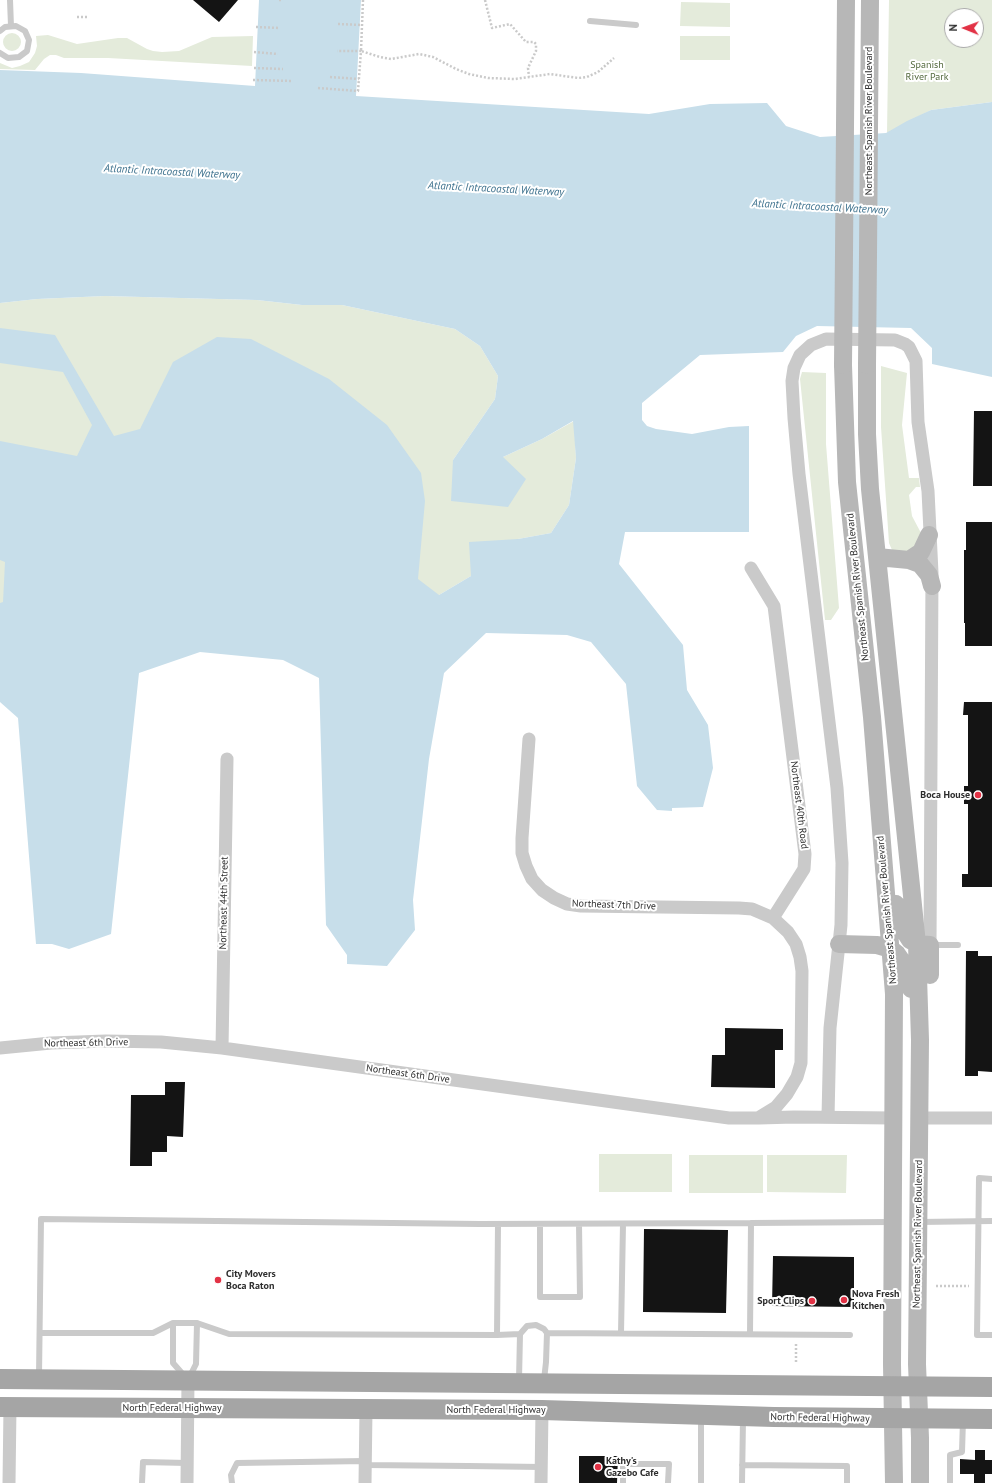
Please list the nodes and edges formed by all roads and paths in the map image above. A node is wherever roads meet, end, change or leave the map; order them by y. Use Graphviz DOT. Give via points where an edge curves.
graph roads {
  1 [pos="10,0"];
  2 [pos="363,0"];
  3 [pos="485,0"];
  4 [pos="846,0"];
  5 [pos="870,0"];
  6 [pos="77,17"];
  7 [pos="87,17"];
  8 [pos="590,21"];
  9 [pos="338,24"];
  10 [pos="362,25"];
  11 [pos="636,25"];
  12 [pos="10,26"];
  13 [pos="256,27"];
  14 [pos="279,28"];
  15 [pos="0,32"];
  16 [pos="337,51"];
  17 [pos="361,51"];
  18 [pos="254,52"];
  19 [pos="0,53"];
  20 [pos="278,54"];
  21 [pos="614,58"];
  22 [pos="254,68"];
  23 [pos="283,69"];
  24 [pos="330,77"];
  25 [pos="529,77"];
  26 [pos="359,78"];
  27 [pos="253,80"];
  28 [pos="292,81"];
  29 [pos="318,88"];
  30 [pos="929,535"];
  31 [pos="877,557"];
  32 [pos="909,560"];
  33 [pos="751,568"];
  34 [pos="932,586"];
  35 [pos="529,739"];
  36 [pos="227,759"];
  37 [pos="880,828"];
  38 [pos="773,918"];
  39 [pos="839,944"];
  40 [pos="924,944"];
  41 [pos="958,945"];
  42 [pos="891,949"];
  43 [pos="920,1040"];
  44 [pos="0,1048"];
  45 [pos="222,1048"];
  46 [pos="758,1118"];
  47 [pos="828,1118"];
  48 [pos="893,1118"];
  49 [pos="919,1118"];
  50 [pos="992,1118"];
  51 [pos="992,1179"];
  52 [pos="978,1221"];
  53 [pos="992,1221"];
  54 [pos="893,1222"];
  55 [pos="918,1222"];
  56 [pos="751,1223"];
  57 [pos="498,1224"];
  58 [pos="540,1224"];
  59 [pos="579,1224"];
  60 [pos="623,1224"];
  61 [pos="936,1286"];
  62 [pos="978,1286"];
  63 [pos="173,1323"];
  64 [pos="197,1323"];
  65 [pos="40,1333"];
  66 [pos="547,1333"];
  67 [pos="621,1333"];
  68 [pos="520,1334"];
  69 [pos="750,1334"];
  70 [pos="796,1334"];
  71 [pos="498,1335"];
  72 [pos="850,1335"];
  73 [pos="992,1335"];
  74 [pos="796,1363"];
  75 [pos="0,1379"];
  76 [pos="39,1379"];
  77 [pos="188,1380"];
  78 [pos="519,1383"];
  79 [pos="544,1383"];
  80 [pos="593,1383"];
  81 [pos="892,1386"];
  82 [pos="918,1386"];
  83 [pos="992,1387"];
  84 [pos="5,1407"];
  85 [pos="187,1408"];
  86 [pos="366,1410"];
  87 [pos="492,1410"];
  88 [pos="542,1410"];
  89 [pos="702,1415"];
  90 [pos="743,1416"];
  91 [pos="919,1418"];
  92 [pos="893,1419"];
  93 [pos="963,1419"];
  94 [pos="992,1419"];
  95 [pos="187,1462"];
  96 [pos="365,1463"];
  97 [pos="742,1465"];
  98 [pos="542,1468"];
  99 [pos="9,1483"];
  100 [pos="142,1483"];
  101 [pos="187,1483"];
  102 [pos="232,1483"];
  103 [pos="365,1483"];
  104 [pos="542,1483"];
  105 [pos="623,1483"];
  106 [pos="668,1483"];
  107 [pos="701,1483"];
  108 [pos="742,1483"];
  109 [pos="847,1483"];
  110 [pos="894,1483"];
  111 [pos="920,1483"];
  112 [pos="950,1483"];
  1 -- 12 [label="lane"];
  2 -- 10 [label="path"];
  3 -- 25 [label="path" via="492,28 510,24 526,42 536,44 536,51 528,68"];
  4 -- 37 [label="main road, Northeast Spanish River Boulevard, bridge" via="843,365 848,482 872,717"];
  5 -- 31 [label="main road, Northeast Spanish River Boulevard, bridge" via="868,461"];
  6 -- 7 [label="path"];
  8 -- 11 [label="lane"];
  9 -- 10 [label="path"];
  10 -- 17 [label="path"];
  12 -- 15 [label="lane"];
  12 -- 19 [label="lane" via="16,26 28,35 29,46 19,57 8,58"];
  13 -- 14 [label="path"];
  16 -- 17 [label="path"];
  17 -- 25 [label="path" via="391,59 424,55 469,74 488,78"];
  17 -- 26 [label="path"];
  18 -- 20 [label="path"];
  21 -- 25 [label="path" via="598,72 587,77 550,74"];
  22 -- 23 [label="path"];
  24 -- 26 [label="path"];
  26 -- 29 [label="path" via="358,91"];
  27 -- 28 [label="path"];
  30 -- 32 [label="main road" via="922,552"];
  30 -- 34 [label="street, Northeast Spanish River Boulevard"];
  30 -- 39 [label="street, Northeast Spanish River Boulevard" via="928,492 918,422 917,367 912,352 900,341 883,339 826,339 811,345 800,355 792,381 799,474 840,815 842,887"];
  31 -- 32 [label="main road"];
  31 -- 40 [label="main road, Northeast Spanish River Boulevard"];
  32 -- 34 [label="main road" via="923,567"];
  33 -- 38 [label="street, Northeast 40th Road" via="774,606 805,854 804,869"];
  34 -- 40 [label="street, Northeast Spanish River Boulevard"];
  35 -- 38 [label="street, Northeast 7th Drive" via="522,852 532,879 542,890 567,904 581,906 739,908 752,909"];
  36 -- 45 [label="street, Northeast 44th Street"];
  37 -- 40 [label="main road" via="901,926 910,940"];
  37 -- 42 [label="main road, Northeast Spanish River Boulevard"];
  38 -- 46 [label="street" via="788,932 796,944 800,957 801,1063 797,1077 787,1094 776,1107"];
  39 -- 42 [label="main road" via="878,945"];
  39 -- 47 [label="street, Northeast Spanish River Boulevard" via="830,1028"];
  40 -- 41 [label="lane"];
  40 -- 43 [label="main road, Northeast Spanish River Boulevard"];
  42 -- 43 [label="main road" via="906,967"];
  42 -- 48 [label="main road, Northeast Spanish River Boulevard" via="894,1001"];
  43 -- 49 [label="main road, Northeast Spanish River Boulevard"];
  44 -- 45 [label="street, Northeast 6th Drive" via="106,1041 161,1042"];
  45 -- 46 [label="street, Northeast 6th Drive" via="729,1118"];
  46 -- 47 [label="street, Northeast 6th Drive"];
  47 -- 48 [label="street, Northeast 6th Drive"];
  48 -- 54 [label="main road, Northeast Spanish River Boulevard"];
  49 -- 50 [label="street"];
  49 -- 55 [label="main road, Northeast Spanish River Boulevard"];
  51 -- 52 [label="lane" via="979,1178"];
  52 -- 53 [label="lane"];
  52 -- 55 [label="lane"];
  52 -- 62 [label="lane"];
  54 -- 56 [label="lane"];
  54 -- 81 [label="main road, Northeast Spanish River Boulevard"];
  55 -- 82 [label="main road, Northeast Spanish River Boulevard"];
  56 -- 60 [label="lane"];
  56 -- 69 [label="lane"];
  57 -- 58 [label="lane"];
  57 -- 65 [label="lane" via="41,1220"];
  57 -- 71 [label="lane"];
  58 -- 59 [label="lane"];
  58 -- 59 [label="lane" via="540,1297 580,1297"];
  59 -- 60 [label="lane"];
  60 -- 67 [label="lane"];
  61 -- 62 [label="path"];
  62 -- 73 [label="lane" via="977,1335"];
  63 -- 64 [label="lane"];
  63 -- 65 [label="lane" via="152,1333"];
  63 -- 77 [label="lane" via="173,1363"];
  64 -- 71 [label="lane" via="229,1334"];
  64 -- 77 [label="lane" via="196,1364"];
  65 -- 76 [label="lane"];
  66 -- 67 [label="lane"];
  66 -- 68 [label="lane" via="541,1326 532,1324"];
  66 -- 79 [label="lane"];
  67 -- 69 [label="lane"];
  68 -- 71 [label="lane"];
  68 -- 78 [label="lane"];
  69 -- 70 [label="lane"];
  70 -- 72 [label="lane"];
  70 -- 74 [label="path"];
  75 -- 76 [label="main road"];
  76 -- 77 [label="main road"];
  77 -- 78 [label="main road"];
  77 -- 85 [label="street"];
  78 -- 79 [label="main road"];
  79 -- 80 [label="main road"];
  79 -- 87 [label="main road" via="534,1395 524,1401"];
  80 -- 81 [label="main road"];
  80 -- 88 [label="main road" via="552,1399"];
  81 -- 82 [label="main road"];
  81 -- 92 [label="main road, Northeast Spanish River Boulevard"];
  82 -- 83 [label="main road"];
  82 -- 91 [label="main road, Northeast Spanish River Boulevard"];
  84 -- 85 [label="main road, North Federal Highway"];
  84 -- 99 [label="street"];
  85 -- 86 [label="main road, North Federal Highway"];
  85 -- 95 [label="street"];
  86 -- 87 [label="main road, North Federal Highway"];
  86 -- 96 [label="street"];
  87 -- 88 [label="main road, North Federal Highway"];
  88 -- 89 [label="main road, North Federal Highway"];
  88 -- 98 [label="street"];
  89 -- 90 [label="main road, North Federal Highway"];
  89 -- 107 [label="lane"];
  90 -- 92 [label="main road, North Federal Highway"];
  90 -- 97 [label="lane"];
  91 -- 92 [label="main road, North Federal Highway"];
  91 -- 93 [label="main road, North Federal Highway"];
  91 -- 111 [label="main road, Northeast Spanish River Boulevard"];
  92 -- 110 [label="main road, Northeast Spanish River Boulevard"];
  93 -- 94 [label="main road, North Federal Highway"];
  93 -- 112 [label="lane" via="962,1452 950,1455"];
  95 -- 100 [label="lane" via="143,1462"];
  95 -- 101 [label="street"];
  96 -- 98 [label="lane"];
  96 -- 102 [label="lane" via="238,1463 231,1475"];
  96 -- 103 [label="street"];
  97 -- 108 [label="lane"];
  97 -- 109 [label="lane" via="847,1466"];
  98 -- 104 [label="street"];
  105 -- 106 [label="lane" via="623,1464 668,1464"];
}
